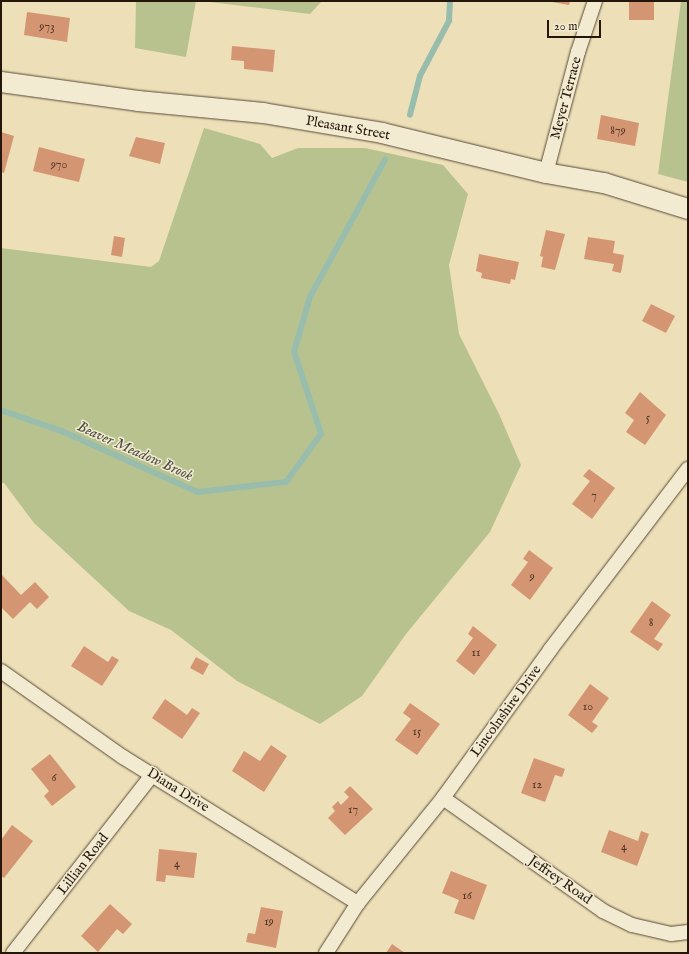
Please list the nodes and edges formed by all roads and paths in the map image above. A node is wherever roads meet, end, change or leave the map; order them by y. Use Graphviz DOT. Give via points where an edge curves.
graph roads {
  1 [pos="595,1"];
  2 [pos="1,82"];
  3 [pos="546,173"];
  4 [pos="688,209"];
  5 [pos="688,469"];
  6 [pos="1,671"];
  7 [pos="153,774"];
  8 [pos="443,798"];
  9 [pos="358,903"];
  10 [pos="688,932"];
  11 [pos="13,953"];
  12 [pos="326,953"];
  1 -- 3 [label="street, Meyer Terrace" via="575,59"];
  2 -- 3 [label="main road, Pleasant Street" via="263,113 382,133"];
  3 -- 4 [label="main road, Pleasant Street" via="604,183"];
  5 -- 8 [label="street, Lincolnshire Drive" via="550,650"];
  6 -- 7 [label="street, Diana Drive" via="123,757"];
  7 -- 9 [label="street, Diana Drive"];
  7 -- 11 [label="street, Lillian Road"];
  8 -- 9 [label="street, Lincolnshire Drive"];
  8 -- 10 [label="street, Jeffrey Road" via="603,911 632,925 671,934"];
  9 -- 12 [label="street, Lincolnshire Drive"];
}
